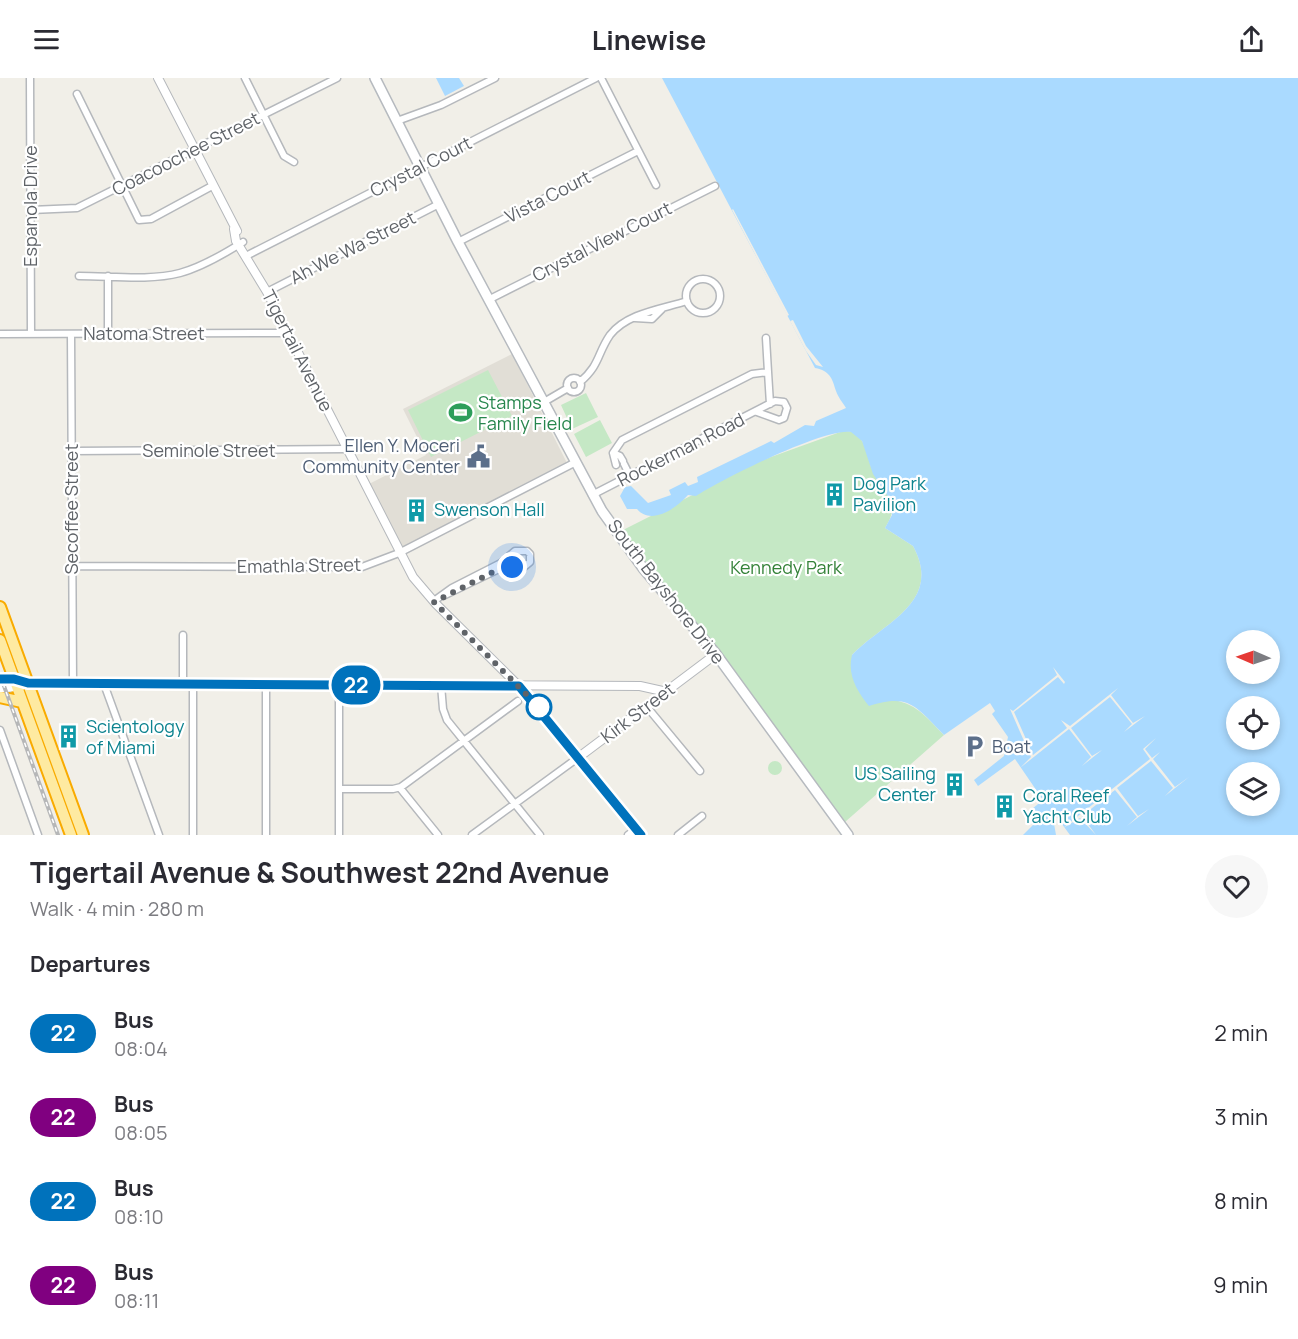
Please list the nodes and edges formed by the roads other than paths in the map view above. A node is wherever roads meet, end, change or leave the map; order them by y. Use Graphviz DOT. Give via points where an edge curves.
graph roads {
  1 [pos="30,78"];
  2 [pos="158,78"];
  3 [pos="245,78"];
  4 [pos="337,78"];
  5 [pos="375,78"];
  6 [pos="495,78"];
  7 [pos="596,78"];
  8 [pos="602,78"];
  9 [pos="77,94"];
  10 [pos="264,114"];
  11 [pos="397,121"];
  12 [pos="194,150"];
  13 [pos="639,151"];
  14 [pos="294,162"];
  15 [pos="420,167"];
  16 [pos="656,185"];
  17 [pos="122,186"];
  18 [pos="212,186"];
  19 [pos="715,186"];
  20 [pos="439,204"];
  21 [pos="31,210"];
  22 [pos="458,242"];
  23 [pos="240,244"];
  24 [pos="248,254"];
  25 [pos="79,276"];
  26 [pos="108,276"];
  27 [pos="267,292"];
  28 [pos="490,299"];
  29 [pos="687,301"];
  30 [pos="287,333"];
  31 [pos="0,334"];
  32 [pos="32,334"];
  33 [pos="71,334"];
  34 [pos="108,334"];
  35 [pos="766,339"];
  36 [pos="768,372"];
  37 [pos="544,402"];
  38 [pos="770,404"];
  39 [pos="757,412"];
  40 [pos="346,449"];
  41 [pos="72,451"];
  42 [pos="613,453"];
  43 [pos="574,463"];
  44 [pos="630,476"];
  45 [pos="622,480"];
  46 [pos="592,495"];
  47 [pos="399,553"];
  48 [pos="72,566"];
  49 [pos="442,596"];
  50 [pos="434,602"];
  51 [pos="0,607"];
  52 [pos="183,635"];
  53 [pos="0,640"];
  54 [pos="716,654"];
  55 [pos="502,670"];
  56 [pos="0,679"];
  57 [pos="20,683"];
  58 [pos="73,683"];
  59 [pos="104,684"];
  60 [pos="183,684"];
  61 [pos="193,684"];
  62 [pos="266,684"];
  63 [pos="339,685"];
  64 [pos="441,685"];
  65 [pos="495,685"];
  66 [pos="539,685"];
  67 [pos="519,686"];
  68 [pos="0,688"];
  69 [pos="667,692"];
  70 [pos="0,697"];
  71 [pos="533,700"];
  72 [pos="518,701"];
  73 [pos="22,702"];
  74 [pos="647,707"];
  75 [pos="0,730"];
  76 [pos="465,740"];
  77 [pos="579,757"];
  78 [pos="700,771"];
  79 [pos="400,788"];
  80 [pos="339,789"];
  81 [pos="515,803"];
  82 [pos="702,816"];
  83 [pos="638,832"];
  84 [pos="38,835"];
  85 [pos="71,835"];
  86 [pos="83,835"];
  87 [pos="159,835"];
  88 [pos="193,835"];
  89 [pos="266,835"];
  90 [pos="339,835"];
  91 [pos="438,835"];
  92 [pos="472,835"];
  93 [pos="540,835"];
  94 [pos="628,835"];
  95 [pos="678,835"];
  96 [pos="848,835"];
  1 -- 21 [label="street, Espanola Drive"];
  2 -- 12 [label="street, Tigertail Avenue"];
  3 -- 10 [label="street"];
  4 -- 10 [label="street, Coacoochee Street"];
  5 -- 11 [label="main road, South Bayshore Drive"];
  6 -- 11 [label="street" via="441,105"];
  7 -- 15 [label="street, Crystal Court"];
  8 -- 13 [label="street"];
  9 -- 17 [label="street"];
  10 -- 12 [label="street, Coacoochee Street"];
  10 -- 14 [label="street" via="284,156"];
  11 -- 15 [label="main road, South Bayshore Drive"];
  12 -- 17 [label="street, Coacoochee Street"];
  12 -- 18 [label="street, Tigertail Avenue"];
  13 -- 16 [label="street"];
  13 -- 22 [label="street, Vista Court"];
  15 -- 20 [label="main road, South Bayshore Drive"];
  15 -- 24 [label="street, Crystal Court"];
  17 -- 18 [label="street" via="136,217 143,221"];
  17 -- 21 [label="street, Coacoochee Street" via="77,208"];
  18 -- 23 [label="street, Tigertail Avenue"];
  19 -- 28 [label="street, Crystal View Court"];
  20 -- 22 [label="main road, South Bayshore Drive"];
  20 -- 27 [label="street, Ah We Wa Street"];
  21 -- 32 [label="street, Espanola Drive"];
  22 -- 28 [label="main road, South Bayshore Drive"];
  23 -- 24 [label="street, Tigertail Avenue"];
  23 -- 26 [label="street" via="177,273"];
  24 -- 27 [label="street, Tigertail Avenue"];
  25 -- 26 [label="street"];
  26 -- 34 [label="street"];
  27 -- 30 [label="street, Tigertail Avenue"];
  28 -- 37 [label="main road, South Bayshore Drive"];
  29 -- 29 [label="street" via="696,312 711,311 719,302 719,288 709,279 699,279 688,288"];
  29 -- 37 [label="street" via="635,318 612,334 596,367 580,381 578,391 568,388"];
  30 -- 34 [label="street, Natoma Street"];
  30 -- 40 [label="street, Tigertail Avenue"];
  31 -- 32 [label="street, Natoma Street"];
  32 -- 33 [label="street, Natoma Street"];
  33 -- 34 [label="street, Natoma Street"];
  33 -- 41 [label="street, Secoffee Street"];
  35 -- 36 [label="street"];
  36 -- 38 [label="street"];
  36 -- 42 [label="street" via="748,375 634,433 620,442"];
  37 -- 43 [label="main road, South Bayshore Drive"];
  38 -- 39 [label="street, Rockerman Road"];
  38 -- 39 [label="street" via="784,402 784,418 775,420"];
  39 -- 44 [label="street, Rockerman Road"];
  40 -- 41 [label="street, Seminole Street"];
  40 -- 47 [label="street, Tigertail Avenue"];
  41 -- 48 [label="street, Secoffee Street"];
  42 -- 44 [label="street" via="620,456"];
  42 -- 45 [label="street"];
  43 -- 46 [label="main road, South Bayshore Drive"];
  43 -- 47 [label="street, Emathla Street"];
  44 -- 45 [label="street, Rockerman Road"];
  45 -- 46 [label="street, Rockerman Road"];
  46 -- 54 [label="main road, South Bayshore Drive" via="630,552"];
  47 -- 48 [label="street, Emathla Street" via="355,568"];
  47 -- 50 [label="street, Tigertail Avenue"];
  48 -- 58 [label="street, Secoffee Street"];
  49 -- 49 [label="street" via="504,567 527,566 530,554 514,551 501,563"];
  49 -- 50 [label="street"];
  50 -- 55 [label="street, Tigertail Avenue"];
  51 -- 57 [label="highway"];
  52 -- 60 [label="street"];
  53 -- 57 [label="highway"];
  54 -- 69 [label="street, Kirk Street"];
  54 -- 96 [label="main road, South Bayshore Drive"];
  55 -- 65 [label="street"];
  55 -- 67 [label="street, Tigertail Avenue"];
  56 -- 57 [label="main road"];
  57 -- 58 [label="street"];
  57 -- 68 [label="main road"];
  57 -- 73 [label="highway"];
  57 -- 86 [label="highway"];
  58 -- 59 [label="street"];
  59 -- 60 [label="street"];
  59 -- 87 [label="street"];
  60 -- 61 [label="street"];
  61 -- 62 [label="street"];
  61 -- 88 [label="street"];
  62 -- 63 [label="street"];
  62 -- 89 [label="street"];
  63 -- 64 [label="street"];
  63 -- 80 [label="street"];
  64 -- 65 [label="street"];
  64 -- 76 [label="street" via="445,715"];
  65 -- 67 [label="street"];
  66 -- 67 [label="street"];
  66 -- 69 [label="street" via="645,687"];
  66 -- 71 [label="street"];
  67 -- 71 [label="street, Tigertail Avenue"];
  69 -- 74 [label="street, Kirk Street"];
  70 -- 73 [label="highway"];
  71 -- 77 [label="street, Tigertail Avenue"];
  72 -- 76 [label="street"];
  73 -- 85 [label="highway"];
  74 -- 77 [label="street, Kirk Street"];
  74 -- 78 [label="street"];
  75 -- 84 [label="street"];
  76 -- 79 [label="street"];
  76 -- 81 [label="street"];
  77 -- 81 [label="street, Kirk Street"];
  77 -- 83 [label="street, Tigertail Avenue"];
  79 -- 80 [label="street"];
  79 -- 91 [label="street"];
  80 -- 90 [label="street"];
  81 -- 92 [label="street, Kirk Street"];
  81 -- 93 [label="street"];
  82 -- 95 [label="street"];
  83 -- 94 [label="street"];
}
